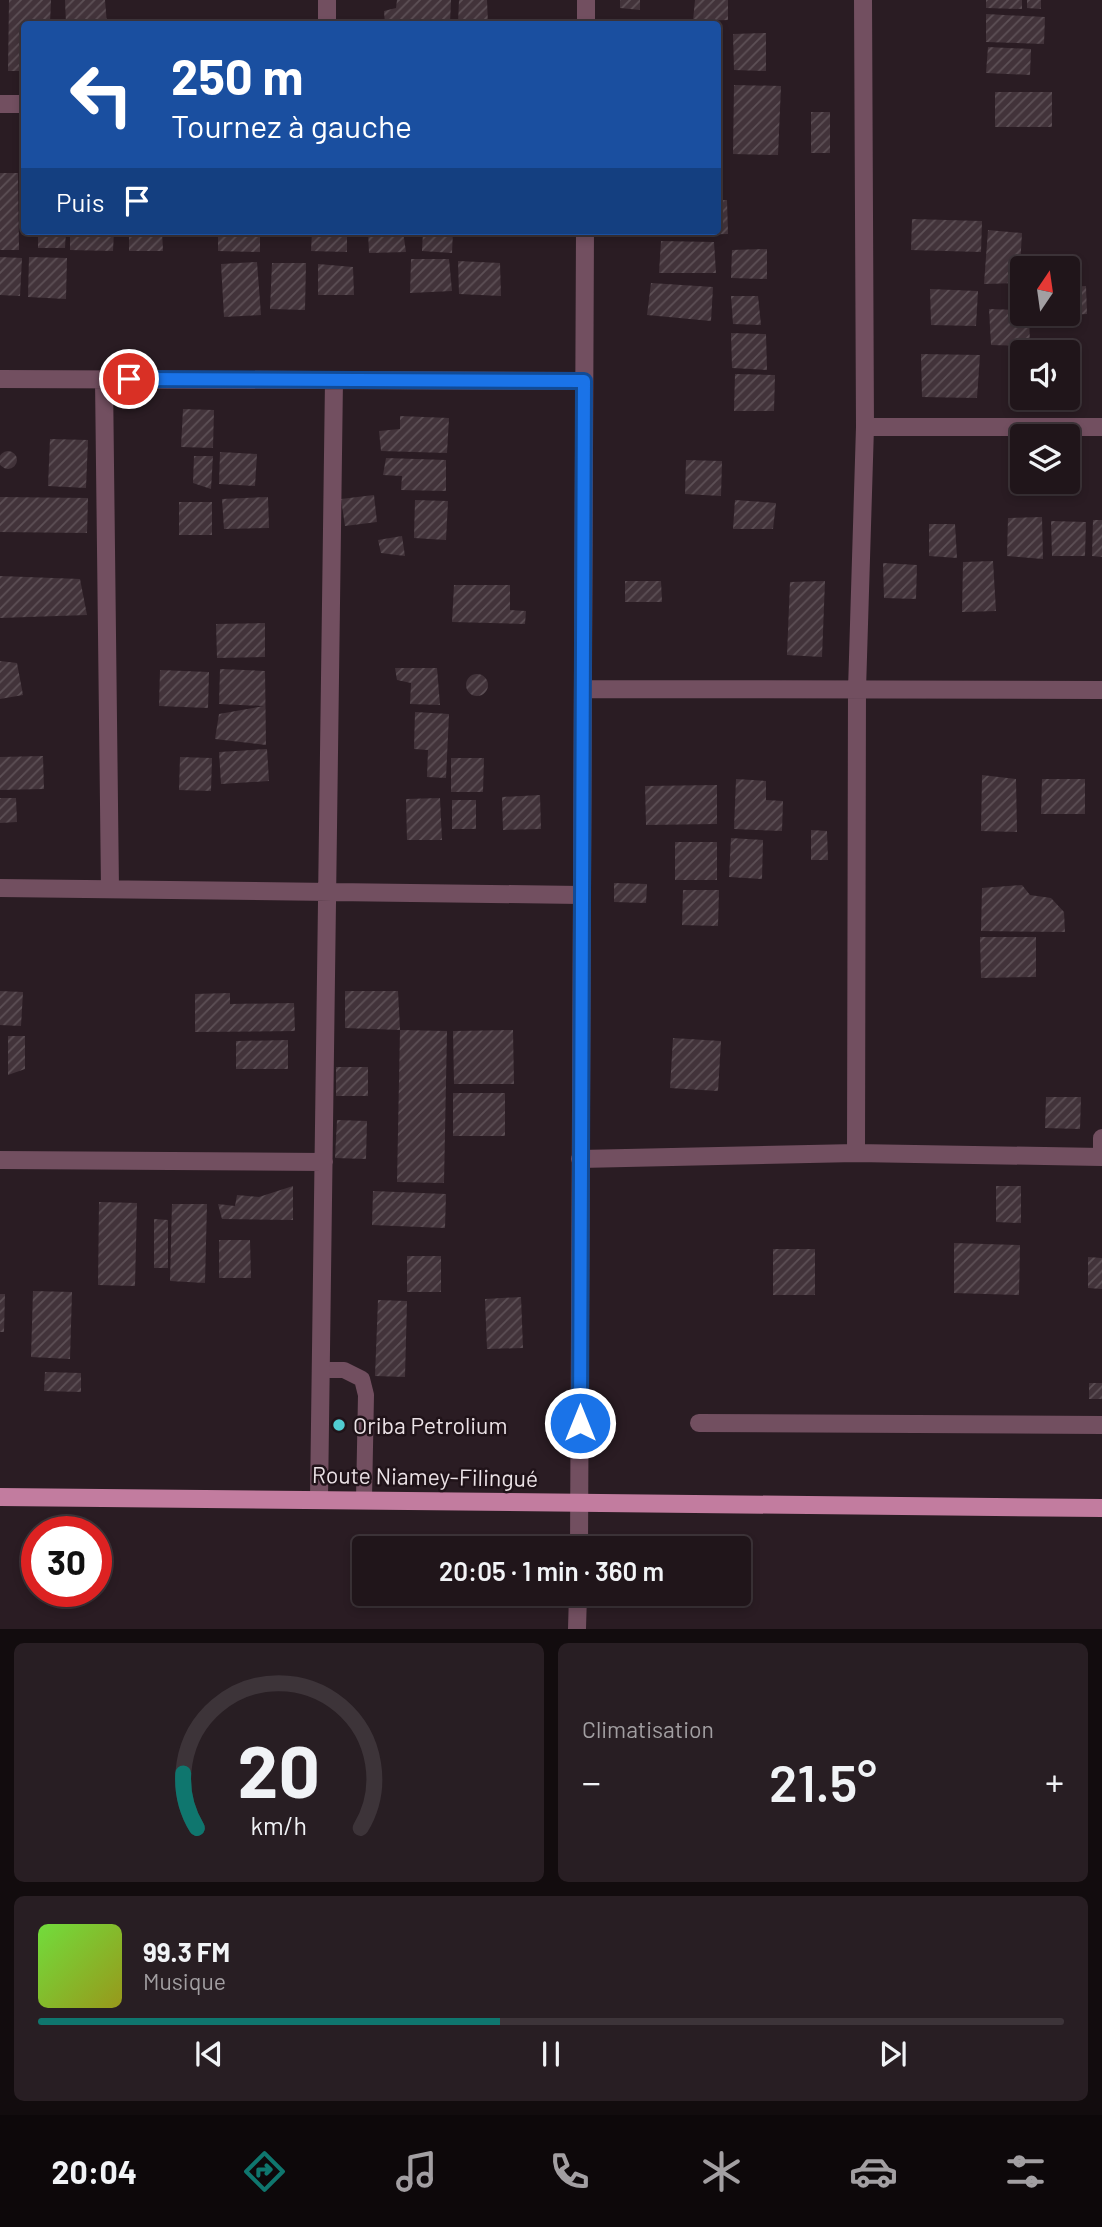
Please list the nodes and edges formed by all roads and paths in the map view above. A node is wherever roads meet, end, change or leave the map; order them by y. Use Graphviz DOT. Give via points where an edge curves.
graph roads {
  1 [pos="327,0"];
  2 [pos="586,0"];
  3 [pos="863,0"];
  4 [pos="327,21"];
  5 [pos="586,21"];
  6 [pos="0,104"];
  7 [pos="21,104"];
  8 [pos="585,235"];
  9 [pos="0,379"];
  10 [pos="104,379"];
  11 [pos="334,380"];
  12 [pos="584,381"];
  13 [pos="864,427"];
  14 [pos="1102,427"];
  15 [pos="583,690"];
  16 [pos="857,690"];
  17 [pos="1102,690"];
  18 [pos="0,888"];
  19 [pos="110,889"];
  20 [pos="327,891"];
  21 [pos="582,895"];
  22 [pos="1102,1138"];
  23 [pos="856,1153"];
  24 [pos="1102,1157"];
  25 [pos="580,1159"];
  26 [pos="0,1160"];
  27 [pos="324,1161"];
  28 [pos="321,1370"];
  29 [pos="699,1423"];
  30 [pos="1102,1425"];
  31 [pos="0,1497"];
  32 [pos="319,1499"];
  33 [pos="365,1499"];
  34 [pos="580,1502"];
  35 [pos="1102,1508"];
  36 [pos="579,1536"];
  37 [pos="578,1606"];
  38 [pos="577,1629"];
  1 -- 4 [label="street"];
  2 -- 5 [label="street"];
  3 -- 13 [label="street"];
  6 -- 7 [label="street"];
  8 -- 12 [label="street"];
  9 -- 10 [label="street"];
  10 -- 11 [label="street"];
  10 -- 19 [label="street"];
  11 -- 12 [label="street"];
  11 -- 20 [label="street"];
  12 -- 15 [label="street"];
  13 -- 14 [label="street"];
  13 -- 16 [label="street"];
  15 -- 16 [label="street"];
  15 -- 21 [label="street"];
  16 -- 17 [label="street"];
  16 -- 23 [label="street"];
  18 -- 19 [label="street"];
  19 -- 20 [label="street"];
  20 -- 21 [label="street"];
  20 -- 27 [label="street"];
  21 -- 25 [label="street"];
  22 -- 24 [label="street"];
  23 -- 24 [label="street"];
  23 -- 25 [label="street"];
  25 -- 34 [label="street"];
  26 -- 27 [label="street"];
  27 -- 28 [label="street"];
  28 -- 32 [label="street"];
  28 -- 33 [label="lane" via="344,1370 362,1379 366,1395"];
  29 -- 30 [label="street"];
  31 -- 32 [label="main road, Route Niamey-Filingué"];
  32 -- 33 [label="main road, Route Niamey-Filingué"];
  33 -- 34 [label="main road, Route Niamey-Filingué"];
  34 -- 35 [label="main road, Route Niamey-Filingué"];
  34 -- 36 [label="street"];
  37 -- 38 [label="street"];
}
